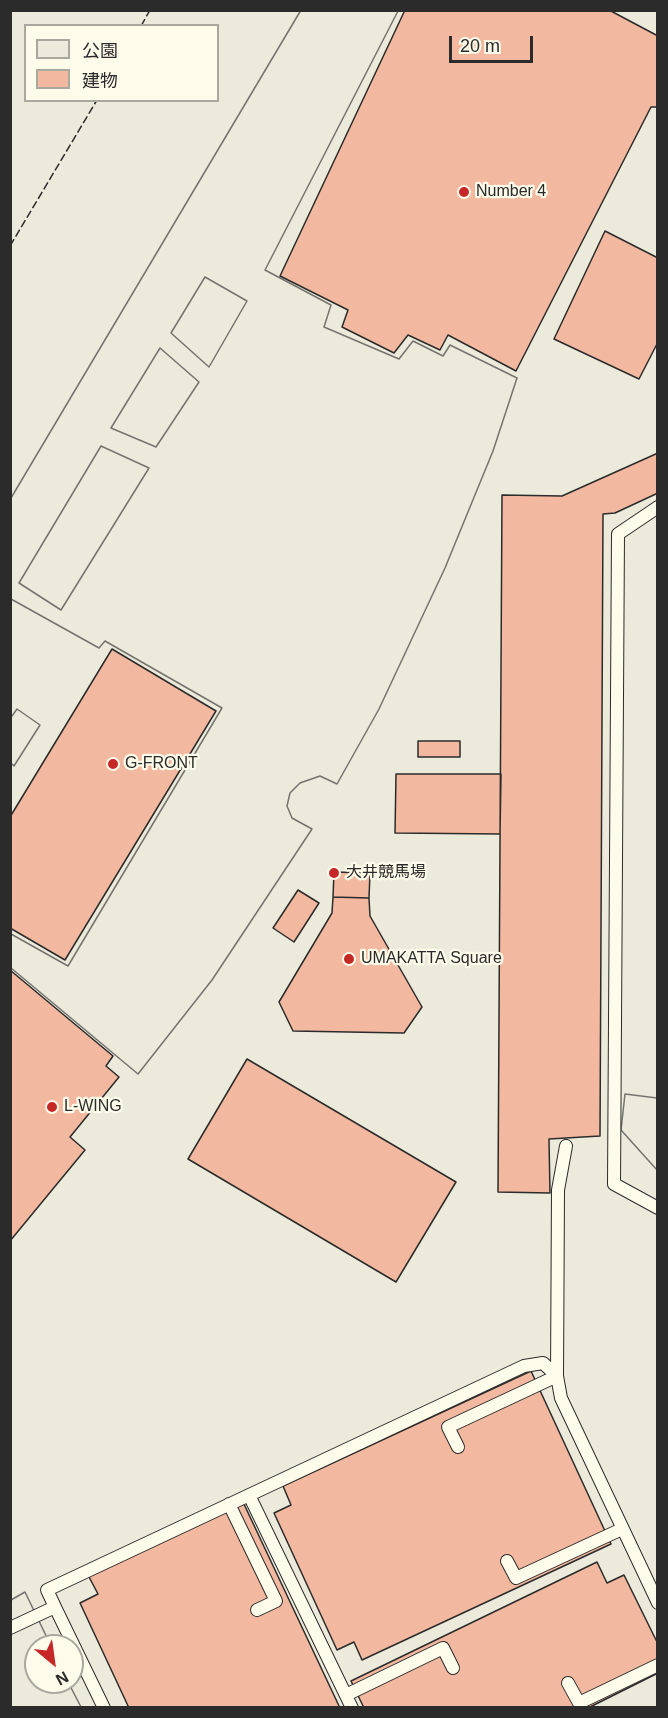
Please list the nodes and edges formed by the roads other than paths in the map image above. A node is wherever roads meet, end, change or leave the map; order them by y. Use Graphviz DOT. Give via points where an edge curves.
graph roads {
  1 [pos="657,507"];
  2 [pos="566,1146"];
  3 [pos="657,1208"];
  4 [pos="557,1376"];
  5 [pos="458,1447"];
  6 [pos="249,1495"];
  7 [pos="229,1504"];
  8 [pos="622,1529"];
  9 [pos="507,1561"];
  10 [pos="657,1603"];
  11 [pos="55,1607"];
  12 [pos="257,1610"];
  13 [pos="10,1628"];
  14 [pos="657,1665"];
  15 [pos="453,1668"];
  16 [pos="568,1683"];
  17 [pos="346,1695"];
  18 [pos="104,1707"];
  19 [pos="352,1707"];
  1 -- 3 [label="lane" via="618,534 614,1184"];
  2 -- 4 [label="lane" via="558,1190"];
  4 -- 5 [label="lane" via="448,1427"];
  4 -- 6 [label="lane" via="543,1363 524,1366"];
  4 -- 8 [label="lane" via="561,1398"];
  6 -- 7 [label="lane"];
  6 -- 17 [label="lane"];
  7 -- 11 [label="lane" via="47,1590"];
  7 -- 12 [label="lane" via="276,1601"];
  8 -- 9 [label="lane" via="516,1578"];
  8 -- 10 [label="lane"];
  11 -- 13 [label="lane"];
  11 -- 18 [label="lane"];
  14 -- 16 [label="lane" via="579,1703"];
  15 -- 17 [label="lane" via="443,1648"];
  17 -- 19 [label="lane"];
}
